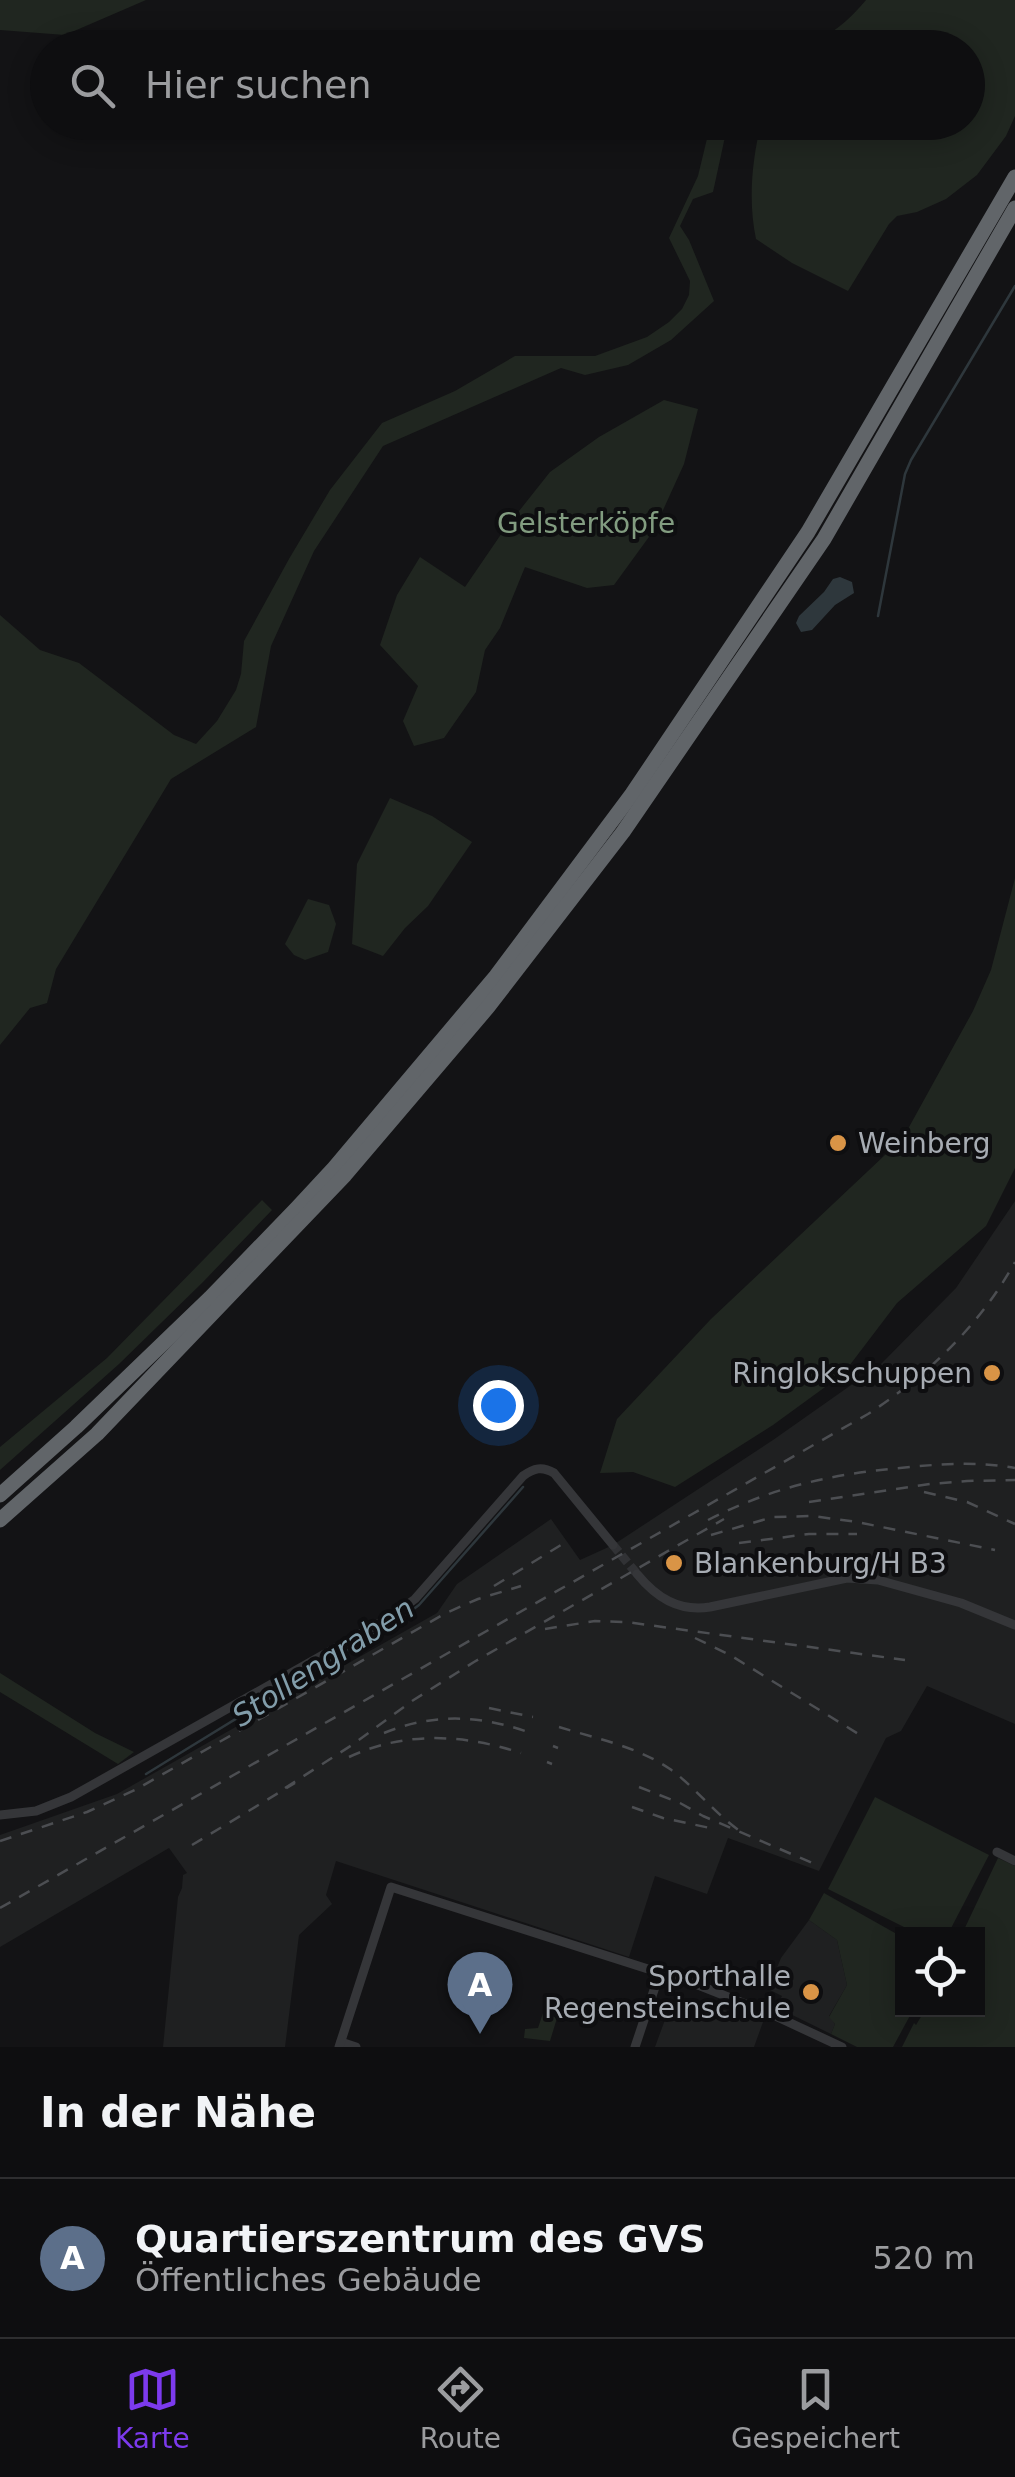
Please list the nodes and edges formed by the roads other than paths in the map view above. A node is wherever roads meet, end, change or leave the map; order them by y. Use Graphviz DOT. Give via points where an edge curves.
graph roads {
  1 [pos="1015,177"];
  2 [pos="1015,208"];
  3 [pos="0,1495"];
  4 [pos="0,1520"];
  5 [pos="614,1545"];
  6 [pos="637,1574"];
  7 [pos="1015,1625"];
  8 [pos="0,1815"];
  9 [pos="998,1852"];
  10 [pos="1015,1861"];
  11 [pos="660,1972"];
  12 [pos="340,2044"];
  13 [pos="356,2047"];
  14 [pos="635,2047"];
  15 [pos="842,2047"];
  1 -- 3 [label="highway" via="808,532 632,794 496,976 284,1221"];
  2 -- 4 [label="highway" via="824,539 623,832 488,1007 307,1216 97,1434"];
  5 -- 8 [label="street" via="562,1483 538,1468 523,1476 392,1616 72,1797"];
  6 -- 7 [label="street" via="661,1598 690,1608 847,1578 961,1603"];
  9 -- 10 [label="street"];
  11 -- 12 [label="street" via="391,1887"];
  11 -- 14 [label="street"];
  11 -- 15 [label="street"];
  12 -- 13 [label="street"];
}
